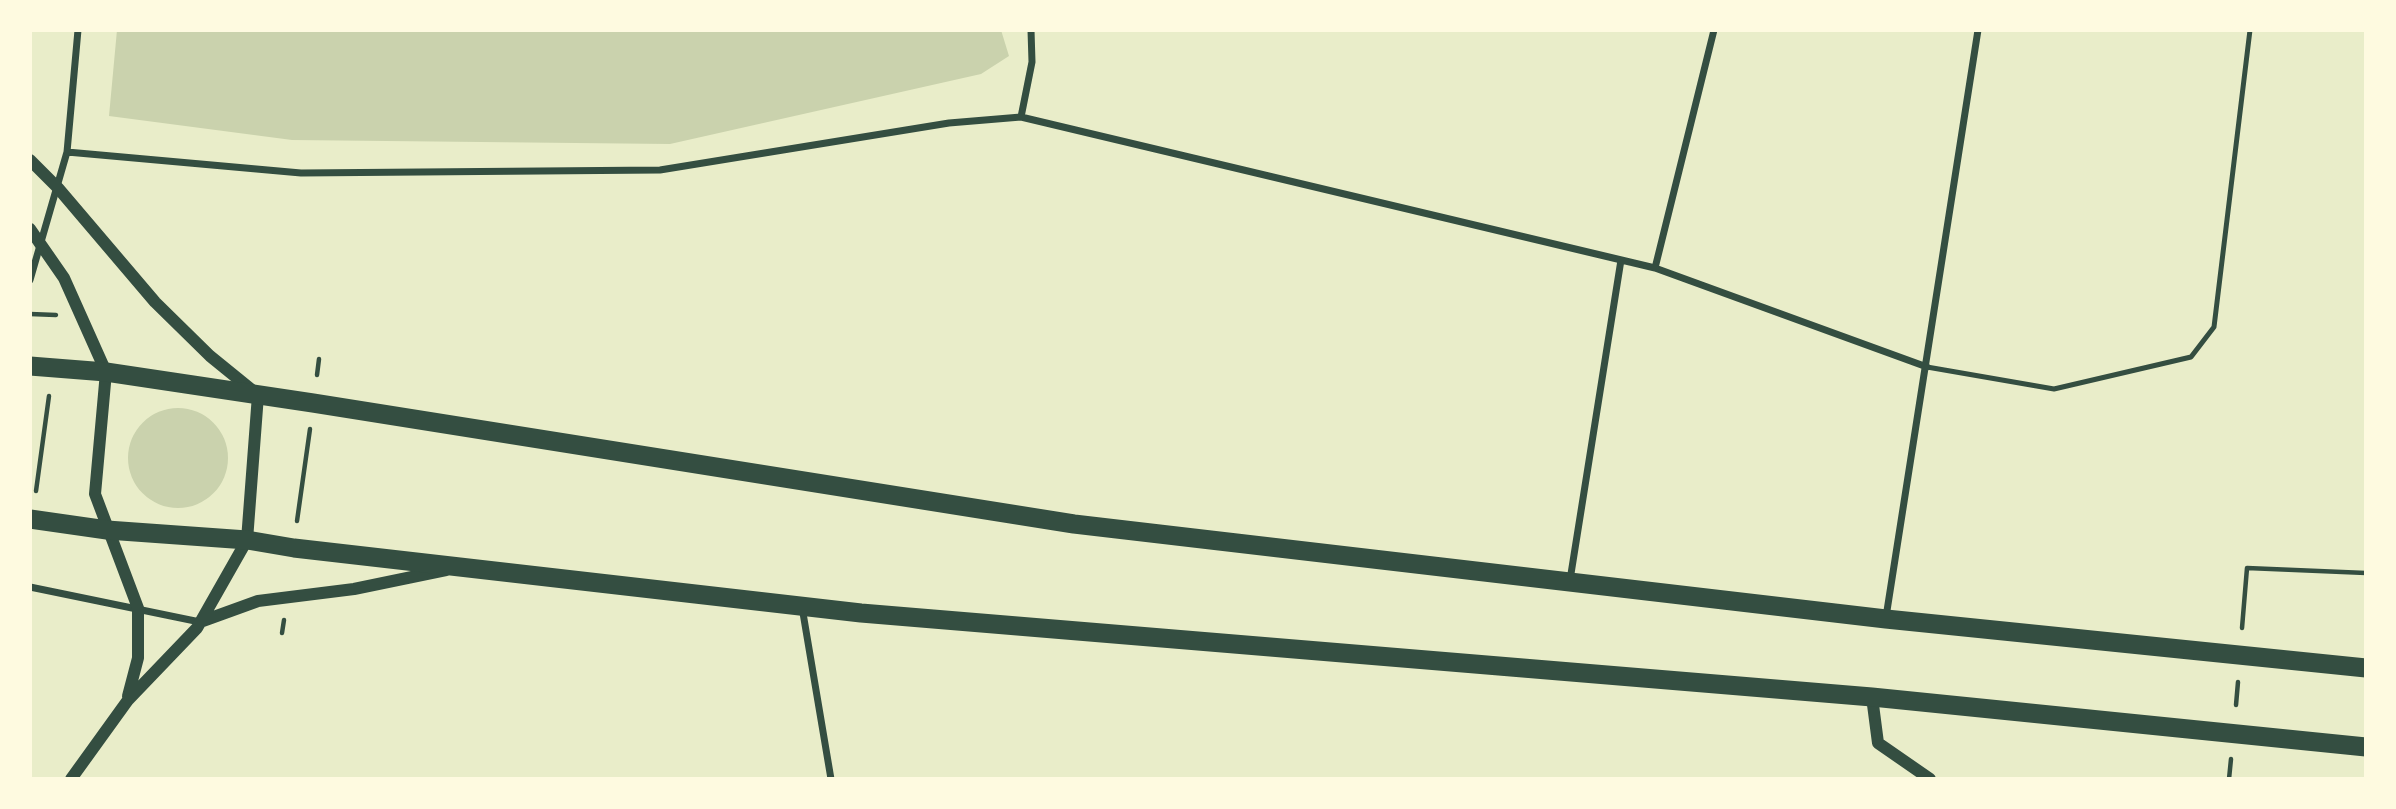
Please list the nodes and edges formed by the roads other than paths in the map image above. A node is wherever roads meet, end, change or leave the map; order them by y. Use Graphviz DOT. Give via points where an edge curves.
graph roads {
  1 [pos="78,30"];
  2 [pos="1031,30"];
  3 [pos="1714,30"];
  4 [pos="1978,30"];
  5 [pos="2249,30"];
  6 [pos="1021,117"];
  7 [pos="68,152"];
  8 [pos="30,160"];
  9 [pos="58,188"];
  10 [pos="30,229"];
  11 [pos="41,245"];
  12 [pos="1621,260"];
  13 [pos="1655,268"];
  14 [pos="30,280"];
  15 [pos="30,366"];
  16 [pos="1927,367"];
  17 [pos="106,372"];
  18 [pos="258,395"];
  19 [pos="31,519"];
  20 [pos="107,530"];
  21 [pos="247,540"];
  22 [pos="462,567"];
  23 [pos="1569,584"];
  24 [pos="30,587"];
  25 [pos="802,606"];
  26 [pos="138,608"];
  27 [pos="1886,619"];
  28 [pos="200,622"];
  29 [pos="2366,668"];
  30 [pos="1872,697"];
  31 [pos="128,699"];
  32 [pos="2366,747"];
  33 [pos="71,779"];
  34 [pos="831,779"];
  35 [pos="1930,779"];
  1 -- 7 [label="street"];
  2 -- 6 [label="street" via="1032,62"];
  3 -- 13 [label="street"];
  4 -- 16 [label="street"];
  5 -- 16 [label="lane" via="2214,327 2191,358 2054,389"];
  6 -- 7 [label="street" via="949,123 660,170 301,173"];
  6 -- 12 [label="street"];
  7 -- 9 [label="street"];
  8 -- 9 [label="street"];
  9 -- 11 [label="street"];
  9 -- 18 [label="street" via="155,302"];
  10 -- 11 [label="street"];
  11 -- 14 [label="street"];
  11 -- 17 [label="street" via="64,278"];
  12 -- 13 [label="street"];
  12 -- 23 [label="street"];
  13 -- 16 [label="street"];
  15 -- 17 [label="highway"];
  16 -- 27 [label="street"];
  17 -- 18 [label="highway"];
  17 -- 20 [label="street" via="95,494"];
  18 -- 21 [label="street"];
  18 -- 23 [label="highway" via="1074,524"];
  19 -- 20 [label="highway"];
  20 -- 21 [label="highway"];
  20 -- 26 [label="street"];
  21 -- 22 [label="highway"];
  21 -- 28 [label="street"];
  22 -- 25 [label="highway"];
  22 -- 28 [label="street" via="354,589 258,601"];
  23 -- 27 [label="highway"];
  24 -- 26 [label="street"];
  25 -- 30 [label="highway"];
  25 -- 34 [label="street"];
  26 -- 28 [label="street"];
  26 -- 31 [label="street" via="138,657"];
  27 -- 29 [label="highway"];
  28 -- 31 [label="street"];
  30 -- 32 [label="highway"];
  30 -- 35 [label="street" via="1878,743"];
  31 -- 33 [label="street"];
}
